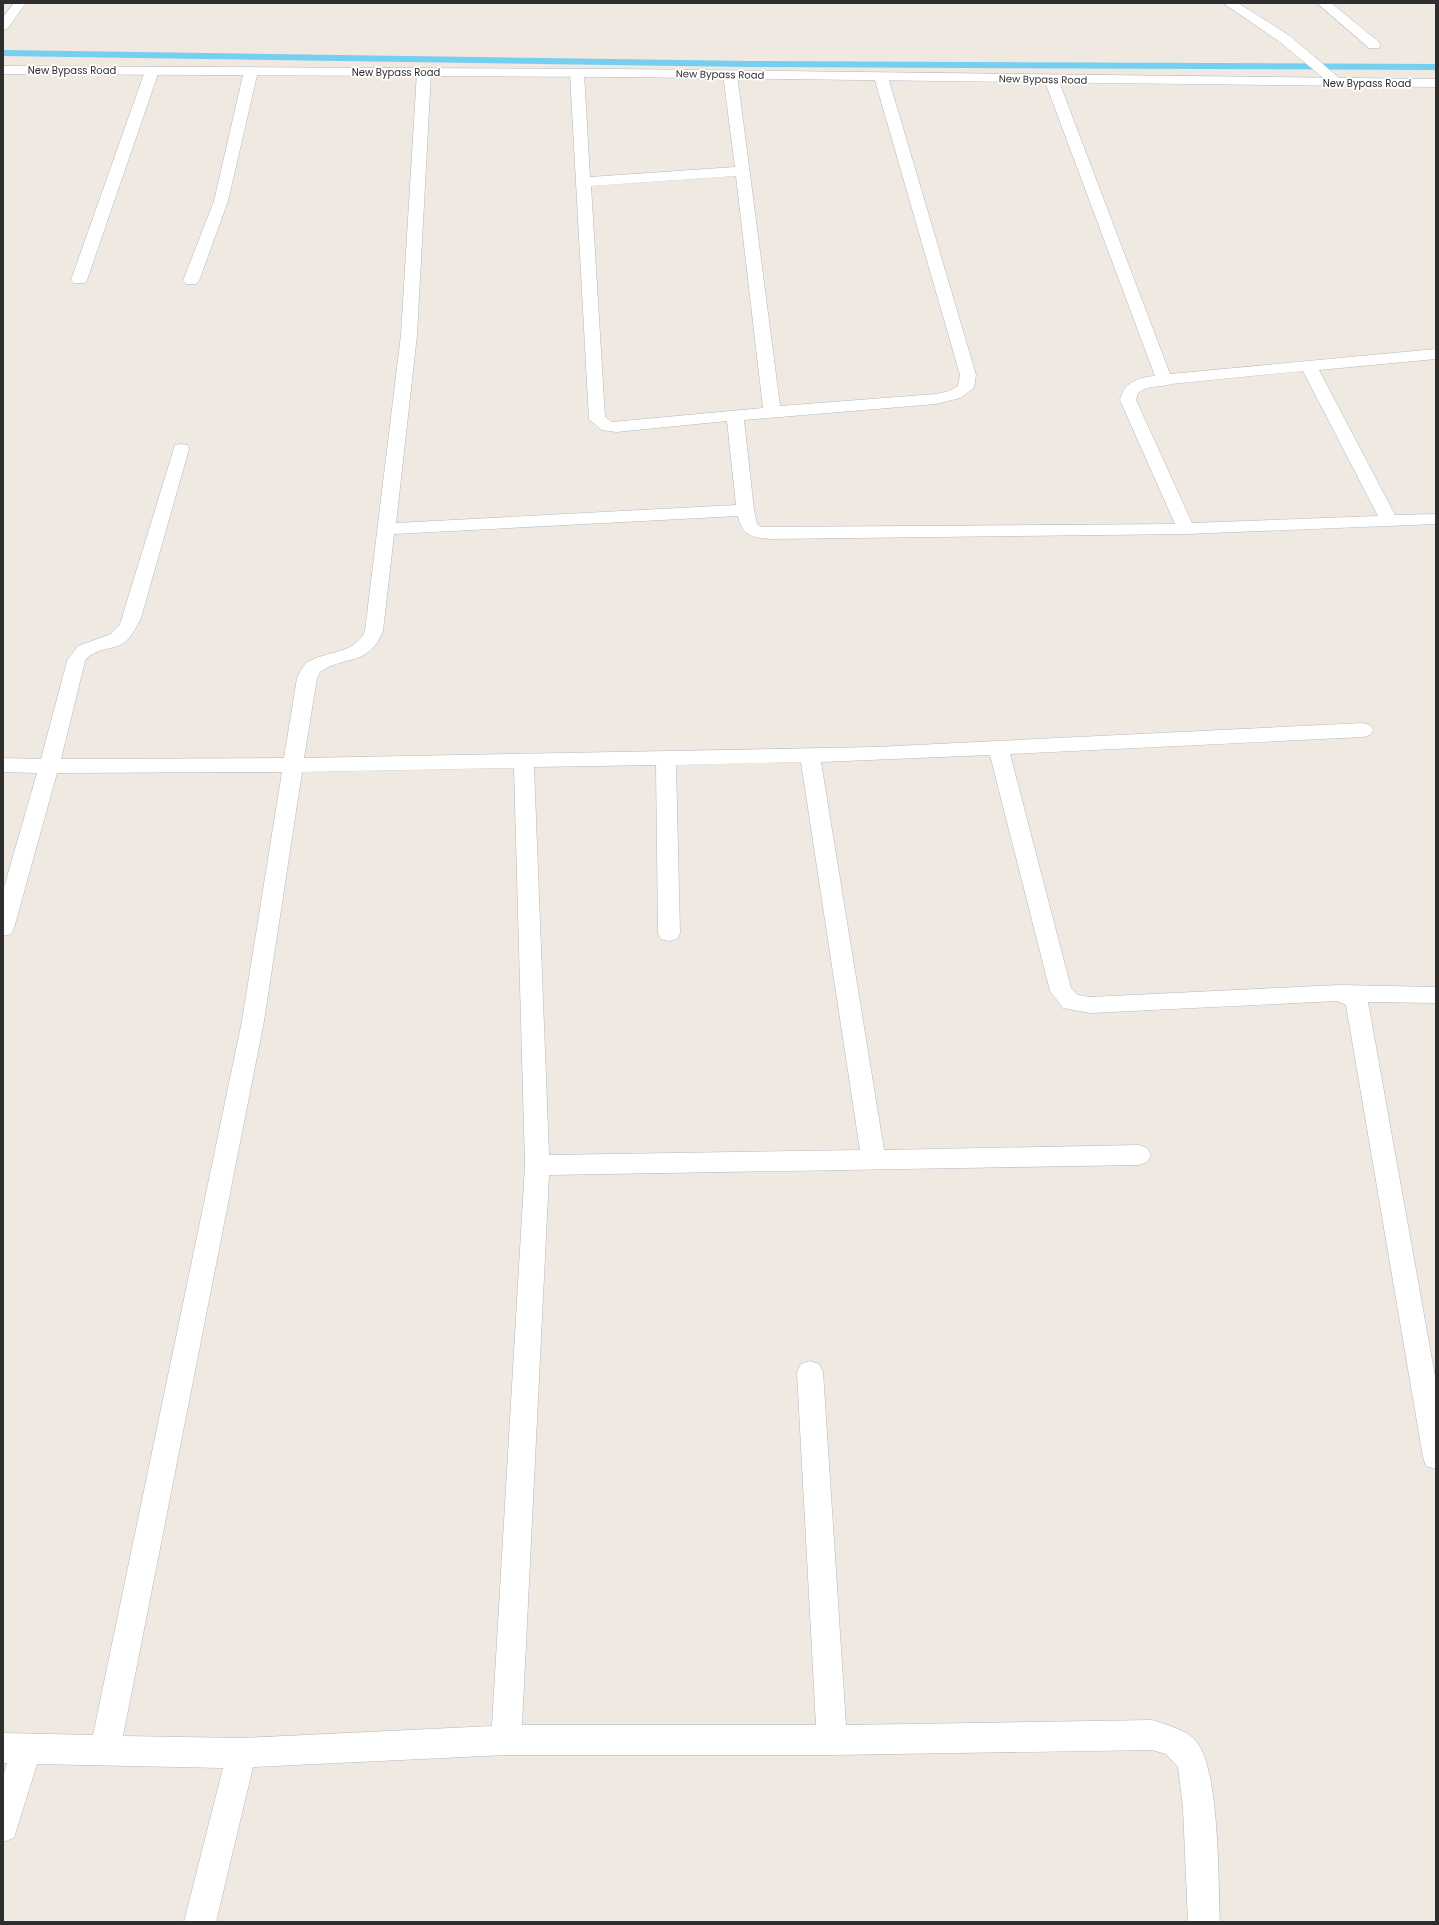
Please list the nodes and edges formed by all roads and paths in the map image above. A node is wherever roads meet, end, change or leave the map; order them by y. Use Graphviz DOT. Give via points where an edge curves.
graph roads {
  1 [pos="20,3"];
  2 [pos="1229,3"];
  3 [pos="1323,3"];
  4 [pos="3,26"];
  5 [pos="1374,45"];
  6 [pos="3,70"];
  7 [pos="152,70"];
  8 [pos="251,71"];
  9 [pos="424,72"];
  10 [pos="577,73"];
  11 [pos="730,74"];
  12 [pos="881,76"];
  13 [pos="1051,79"];
  14 [pos="1338,83"];
  15 [pos="1436,83"];
  16 [pos="742,171"];
  17 [pos="584,182"];
  18 [pos="79,280"];
  19 [pos="191,281"];
  20 [pos="1436,354"];
  21 [pos="1309,366"];
  22 [pos="1165,381"];
  23 [pos="772,412"];
  24 [pos="735,416"];
  25 [pos="181,449"];
  26 [pos="745,510"];
  27 [pos="1436,519"];
  28 [pos="1390,522"];
  29 [pos="386,529"];
  30 [pos="1186,530"];
  31 [pos="1363,730"];
  32 [pos="998,748"];
  33 [pos="810,755"];
  34 [pos="666,759"];
  35 [pos="524,762"];
  36 [pos="3,765"];
  37 [pos="293,765"];
  38 [pos="49,766"];
  39 [pos="3,928"];
  40 [pos="668,933"];
  41 [pos="1339,993"];
  42 [pos="1436,995"];
  43 [pos="1139,1155"];
  44 [pos="874,1160"];
  45 [pos="537,1165"];
  46 [pos="810,1372"];
  47 [pos="1436,1457"];
  48 [pos="506,1740"];
  49 [pos="832,1740"];
  50 [pos="15,1748"];
  51 [pos="105,1750"];
  52 [pos="242,1753"];
  53 [pos="3,1827"];
  54 [pos="200,1922"];
  55 [pos="1204,1922"];
  1 -- 4 [label="street"];
  2 -- 14 [label="street" via="1285,39"];
  3 -- 5 [label="street"];
  6 -- 7 [label="street, New Bypass Road"];
  7 -- 8 [label="street, New Bypass Road"];
  7 -- 18 [label="street"];
  8 -- 9 [label="street, New Bypass Road"];
  8 -- 19 [label="street" via="221,201"];
  9 -- 10 [label="street, New Bypass Road"];
  9 -- 29 [label="street" via="409,335"];
  10 -- 11 [label="street, New Bypass Road"];
  10 -- 17 [label="street"];
  11 -- 12 [label="street, New Bypass Road"];
  11 -- 16 [label="street"];
  12 -- 13 [label="street, New Bypass Road"];
  12 -- 23 [label="street" via="968,375 966,388 954,395 936,399"];
  13 -- 14 [label="street, New Bypass Road"];
  13 -- 22 [label="street"];
  14 -- 15 [label="street, New Bypass Road"];
  16 -- 17 [label="street"];
  16 -- 23 [label="street"];
  17 -- 24 [label="street" via="598,419 608,426 616,427"];
  20 -- 21 [label="street"];
  21 -- 22 [label="street"];
  21 -- 28 [label="street"];
  22 -- 30 [label="street" via="1149,381 1136,386 1129,393 1128,400"];
  23 -- 24 [label="street"];
  24 -- 26 [label="street"];
  25 -- 38 [label="street" via="132,618 126,630 117,638 80,652"];
  26 -- 29 [label="street"];
  26 -- 30 [label="street" via="749,526 756,532 771,534"];
  27 -- 28 [label="street"];
  28 -- 30 [label="street"];
  29 -- 37 [label="street" via="371,640 362,649 347,657 313,668 307,678"];
  31 -- 32 [label="street"];
  32 -- 33 [label="street"];
  32 -- 41 [label="street" via="1061,991 1071,1002 1090,1005"];
  33 -- 34 [label="street"];
  33 -- 44 [label="street"];
  34 -- 35 [label="street"];
  34 -- 40 [label="street"];
  35 -- 37 [label="street"];
  35 -- 45 [label="street"];
  36 -- 38 [label="street"];
  37 -- 38 [label="street"];
  37 -- 51 [label="street" via="253,1021"];
  38 -- 39 [label="street"];
  41 -- 42 [label="street"];
  41 -- 47 [label="street" via="1356,1000 1359,1011"];
  43 -- 44 [label="street"];
  44 -- 45 [label="street"];
  45 -- 48 [label="street"];
  46 -- 49 [label="street"];
  48 -- 49 [label="street"];
  48 -- 52 [label="street"];
  49 -- 55 [label="street" via="1152,1735 1177,1742 1189,1756 1197,1783"];
  50 -- 51 [label="street"];
  50 -- 53 [label="street"];
  51 -- 52 [label="street"];
  52 -- 54 [label="street"];
}
